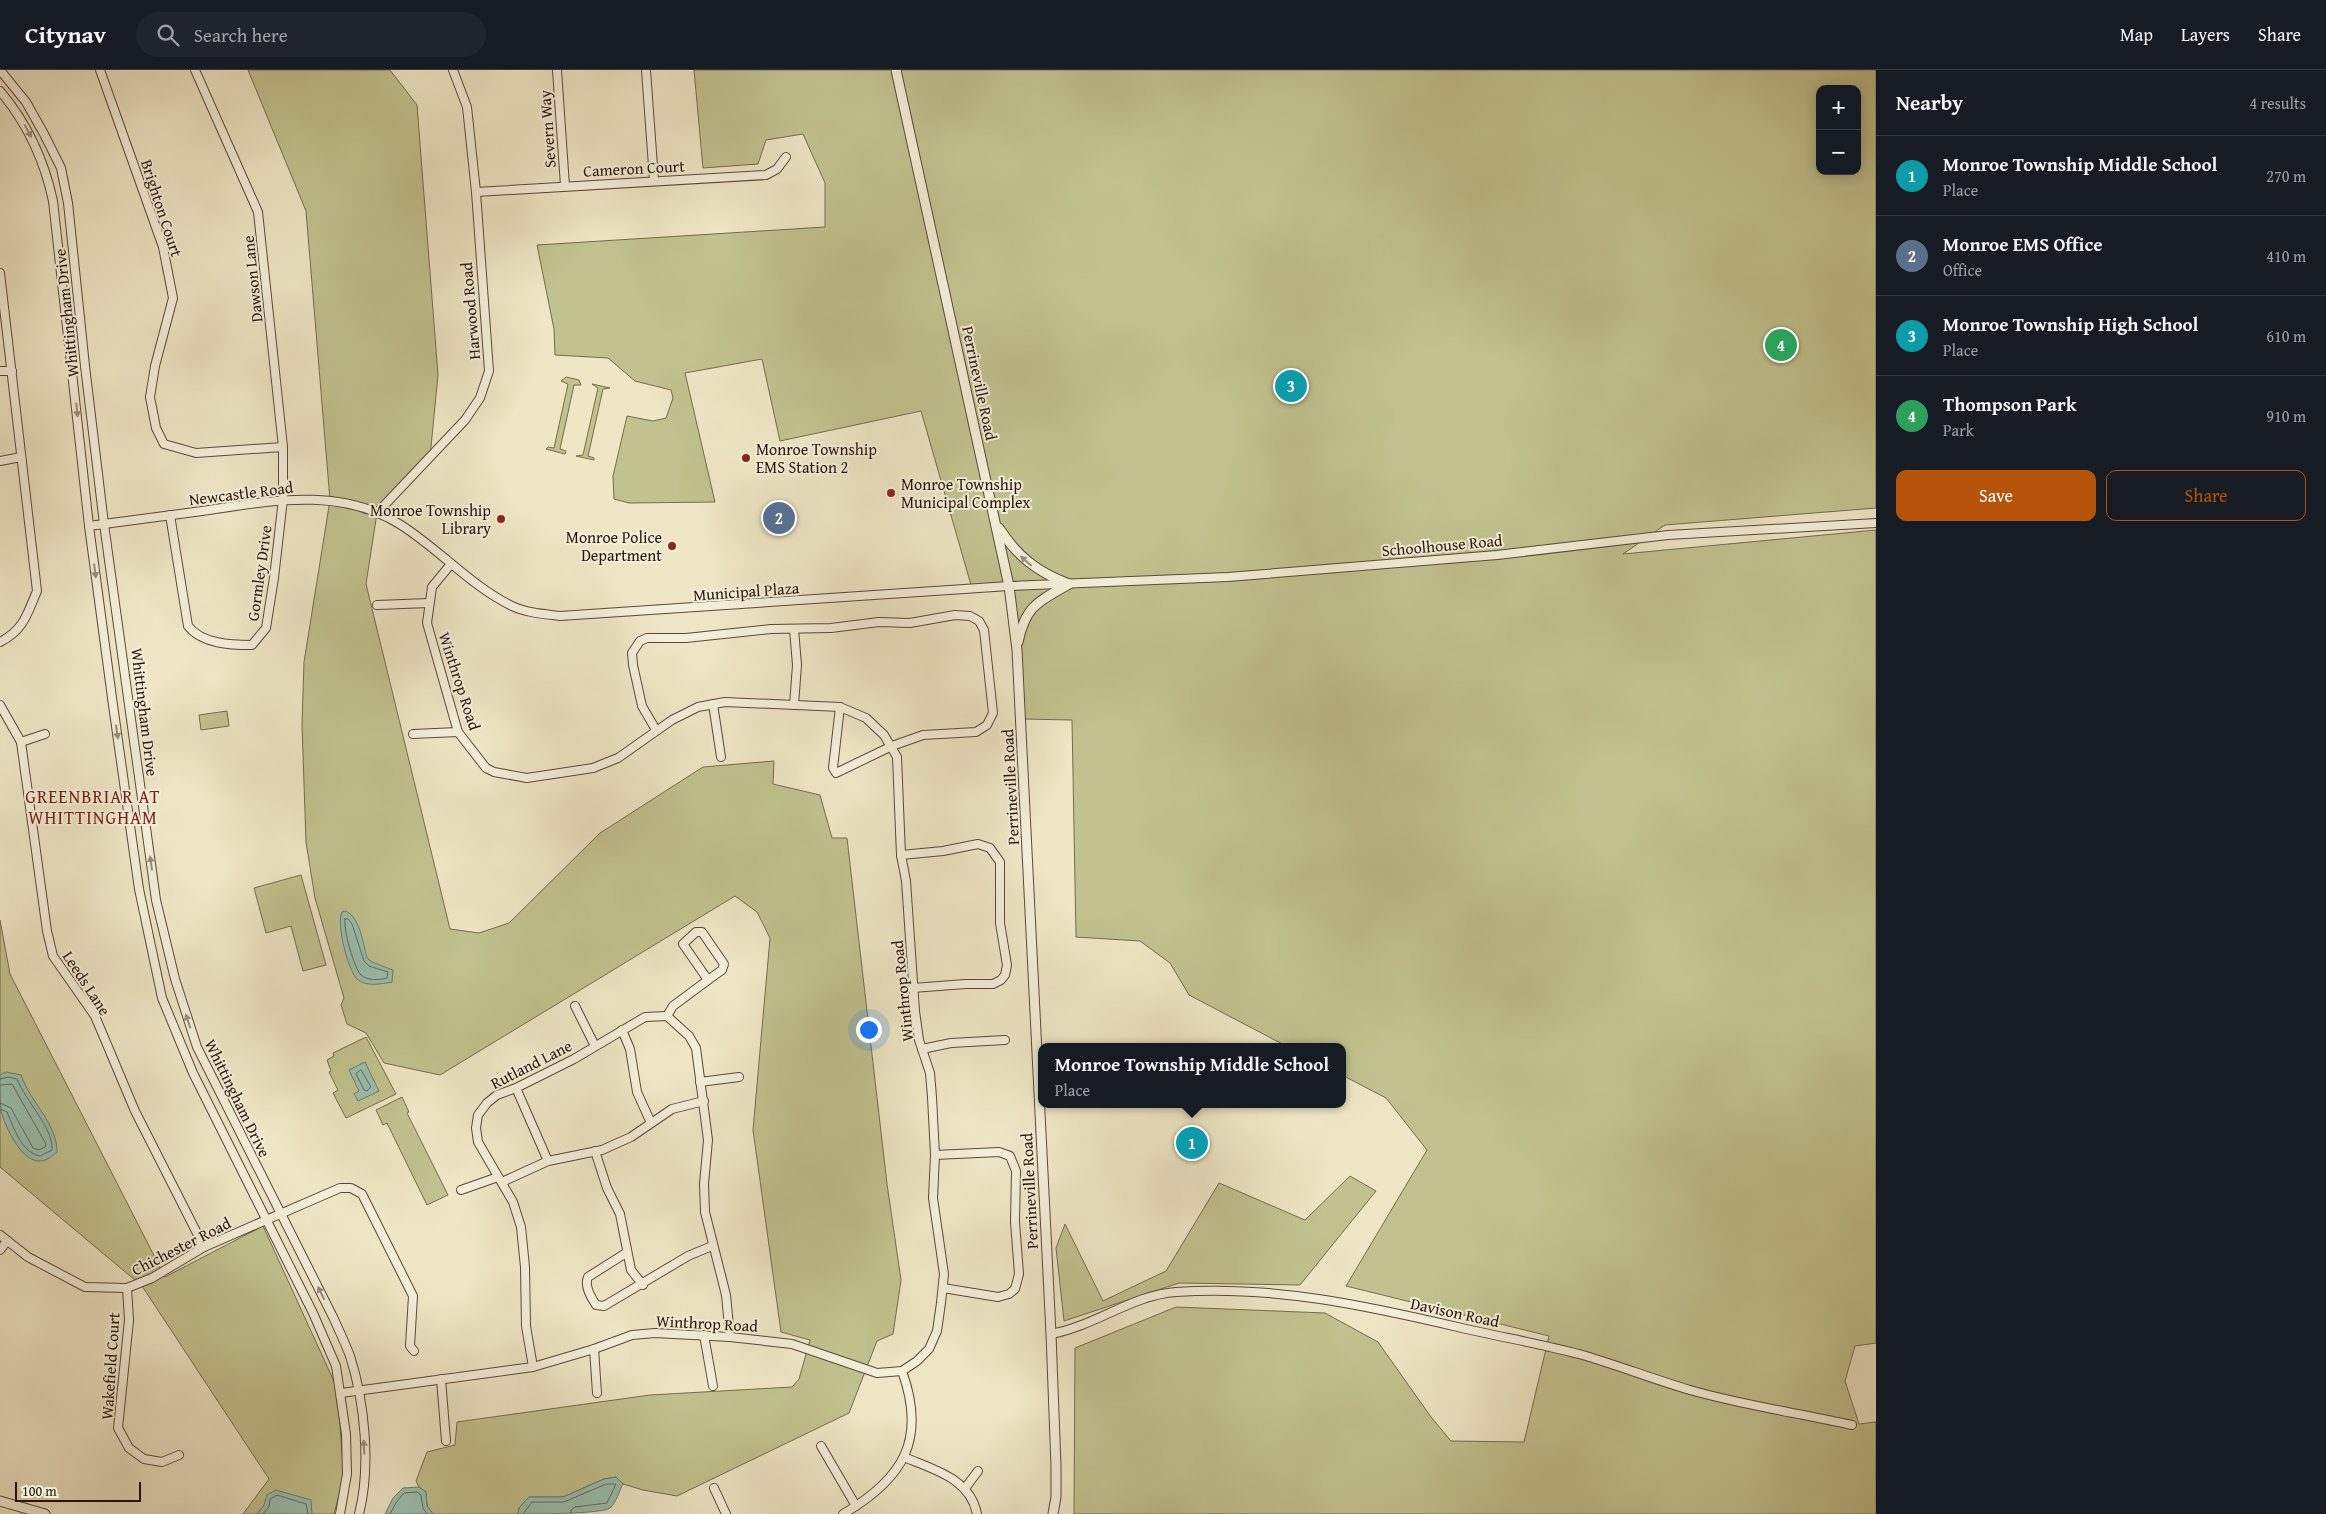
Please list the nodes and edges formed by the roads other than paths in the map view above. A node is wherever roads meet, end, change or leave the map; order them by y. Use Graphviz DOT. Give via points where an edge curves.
graph roads {
  1 [pos="0,70"];
  2 [pos="100,70"];
  3 [pos="195,70"];
  4 [pos="453,70"];
  5 [pos="557,70"];
  6 [pos="646,70"];
  7 [pos="896,70"];
  8 [pos="0,91"];
  9 [pos="786,157"];
  10 [pos="654,180"];
  11 [pos="565,186"];
  12 [pos="476,192"];
  13 [pos="0,274"];
  14 [pos="4,341"];
  15 [pos="0,371"];
  16 [pos="12,371"];
  17 [pos="283,448"];
  18 [pos="21,457"];
  19 [pos="0,460"];
  20 [pos="283,499"];
  21 [pos="377,513"];
  22 [pos="170,515"];
  23 [pos="995,521"];
  24 [pos="1876,523"];
  25 [pos="104,524"];
  26 [pos="89,526"];
  27 [pos="451,564"];
  28 [pos="1069,584"];
  29 [pos="1009,586"];
  30 [pos="489,592"];
  31 [pos="429,603"];
  32 [pos="377,605"];
  33 [pos="794,629"];
  34 [pos="0,642"];
  35 [pos="1017,650"];
  36 [pos="0,704"];
  37 [pos="713,704"];
  38 [pos="794,705"];
  39 [pos="840,707"];
  40 [pos="656,730"];
  41 [pos="458,732"];
  42 [pos="45,734"];
  43 [pos="413,734"];
  44 [pos="21,742"];
  45 [pos="892,746"];
  46 [pos="721,757"];
  47 [pos="901,855"];
  48 [pos="708,980"];
  49 [pos="913,988"];
  50 [pos="575,1006"];
  51 [pos="667,1016"];
  52 [pos="622,1030"];
  53 [pos="1005,1040"];
  54 [pos="595,1046"];
  55 [pos="922,1049"];
  56 [pos="1038,1072"];
  57 [pos="739,1077"];
  58 [pos="700,1082"];
  59 [pos="516,1088"];
  60 [pos="704,1102"];
  61 [pos="1040,1108"];
  62 [pos="652,1123"];
  63 [pos="595,1151"];
  64 [pos="935,1155"];
  65 [pos="548,1161"];
  66 [pos="500,1180"];
  67 [pos="461,1190"];
  68 [pos="281,1214"];
  69 [pos="268,1220"];
  70 [pos="0,1235"];
  71 [pos="7,1241"];
  72 [pos="712,1246"];
  73 [pos="204,1247"];
  74 [pos="0,1250"];
  75 [pos="626,1253"];
  76 [pos="643,1285"];
  77 [pos="127,1288"];
  78 [pos="943,1288"];
  79 [pos="1051,1334"];
  80 [pos="704,1335"];
  81 [pos="730,1337"];
  82 [pos="594,1349"];
  83 [pos="414,1351"];
  84 [pos="533,1368"];
  85 [pos="902,1370"];
  86 [pos="441,1379"];
  87 [pos="713,1386"];
  88 [pos="358,1390"];
  89 [pos="341,1393"];
  90 [pos="597,1393"];
  91 [pos="1852,1425"];
  92 [pos="446,1441"];
  93 [pos="821,1446"];
  94 [pos="179,1454"];
  95 [pos="904,1457"];
  96 [pos="978,1471"];
  97 [pos="966,1487"];
  98 [pos="714,1488"];
  99 [pos="0,1501"];
  100 [pos="856,1506"];
  101 [pos="45,1514"];
  102 [pos="340,1514"];
  103 [pos="359,1514"];
  104 [pos="726,1514"];
  105 [pos="843,1514"];
  106 [pos="978,1514"];
  107 [pos="1053,1514"];
  1 -- 25 [label="street, Whittingham Drive" via="26,102 61,168 72,235"];
  2 -- 17 [label="street, Brighton Court" via="163,247 173,298 150,397 156,428 164,444 196,453"];
  3 -- 17 [label="street, Dawson Lane" via="258,212"];
  4 -- 12 [label="street, Harwood Road" via="467,107"];
  5 -- 11 [label="street, Severn Way"];
  6 -- 10 [label="street"];
  7 -- 23 [label="street, Perrineville Road"];
  8 -- 26 [label="street, Whittingham Drive, one-way" via="27,127 46,170 53,201"];
  9 -- 10 [label="street, Cameron Court" via="778,169 766,174"];
  10 -- 11 [label="street, Cameron Court"];
  11 -- 12 [label="street, Cameron Court"];
  12 -- 21 [label="street, Harwood Road" via="489,371 480,398 465,420"];
  13 -- 14 [label="street"];
  14 -- 16 [label="street"];
  15 -- 16 [label="street"];
  16 -- 18 [label="street"];
  17 -- 20 [label="street, Dawson Lane"];
  18 -- 19 [label="street"];
  18 -- 34 [label="street" via="37,591 23,624"];
  20 -- 21 [label="street, Newcastle Road" via="330,500"];
  20 -- 22 [label="street, Newcastle Road"];
  20 -- 22 [label="street, Gormley Drive" via="266,628 252,645 204,638 194,634 188,626"];
  21 -- 27 [label="street, Newcastle Road" via="401,525"];
  22 -- 25 [label="street, Newcastle Road"];
  28 -- 23 [label="street, one-way" via="1025,561"];
  23 -- 29 [label="street, Perrineville Road"];
  24 -- 28 [label="street, Schoolhouse Road" via="1668,535 1497,555 1228,577"];
  25 -- 26 [label="street, Newcastle Road"];
  68 -- 25 [label="street, Whittingham Drive, one-way" via="197,1047 175,979 156,900"];
  26 -- 69 [label="street, Whittingham Drive, one-way" via="139,889 162,998 194,1073"];
  27 -- 30 [label="street, Newcastle Road"];
  27 -- 31 [label="street, Winthrop Road" via="432,587"];
  28 -- 29 [label="street, Schoolhouse Road"];
  28 -- 35 [label="street" via="1040,600 1030,611 1022,627"];
  29 -- 30 [label="street, Municipal Plaza" via="560,616 538,614 513,606"];
  29 -- 35 [label="street, Perrineville Road"];
  31 -- 32 [label="street"];
  31 -- 41 [label="street, Winthrop Road" via="427,623"];
  33 -- 38 [label="street"];
  33 -- 40 [label="street" via="640,641 632,653 633,665 642,706"];
  33 -- 45 [label="street" via="880,622 910,623 955,615 970,616 978,622 986,635 993,713 987,725 976,732 923,735"];
  35 -- 56 [label="street, Perrineville Road"];
  36 -- 44 [label="street, Leeds Lane"];
  37 -- 38 [label="street, Winthrop Road"];
  37 -- 40 [label="street, Winthrop Road" via="698,707"];
  37 -- 46 [label="street"];
  38 -- 39 [label="street, Winthrop Road"];
  39 -- 45 [label="street, Winthrop Road" via="866,718"];
  39 -- 45 [label="street" via="836,773"];
  40 -- 41 [label="street, Winthrop Road" via="618,758 593,768 526,778 486,768"];
  41 -- 43 [label="street"];
  42 -- 44 [label="street"];
  44 -- 73 [label="street, Leeds Lane" via="53,956 95,1016 135,1111"];
  45 -- 47 [label="street, Winthrop Road" via="897,757"];
  47 -- 49 [label="street, Winthrop Road" via="906,881"];
  47 -- 49 [label="street" via="978,844 990,848 1000,862 1000,923 1005,975 993,984"];
  48 -- 48 [label="street" via="722,970 724,964 702,932 696,932 682,944"];
  48 -- 51 [label="street" via="673,1006"];
  49 -- 55 [label="street, Winthrop Road"];
  50 -- 54 [label="street"];
  51 -- 52 [label="street, Rutland Lane" via="645,1017"];
  51 -- 58 [label="street" via="689,1036 696,1048"];
  52 -- 54 [label="street, Rutland Lane"];
  52 -- 62 [label="street" via="630,1049 637,1092"];
  53 -- 55 [label="street" via="951,1043"];
  54 -- 59 [label="street, Rutland Lane"];
  55 -- 64 [label="street, Winthrop Road" via="930,1073"];
  57 -- 58 [label="street"];
  58 -- 60 [label="street"];
  59 -- 65 [label="street"];
  59 -- 66 [label="street, Rutland Lane" via="487,1103 478,1115 478,1142"];
  60 -- 62 [label="street" via="672,1109"];
  60 -- 72 [label="street" via="708,1140 705,1212"];
  61 -- 79 [label="street, Perrineville Road"];
  62 -- 63 [label="street" via="631,1138"];
  63 -- 65 [label="street"];
  63 -- 75 [label="street" via="620,1214"];
  64 -- 78 [label="street, Winthrop Road" via="934,1198"];
  64 -- 78 [label="street" via="1000,1152 1010,1156 1016,1171 1019,1274 1015,1289 998,1297"];
  65 -- 66 [label="street"];
  66 -- 67 [label="street"];
  66 -- 84 [label="street, Rutland Lane" via="513,1202 521,1227 526,1326"];
  68 -- 69 [label="street, Chichester Road"];
  68 -- 83 [label="street, Chichester Road" via="340,1188 351,1188 362,1194 413,1296 410,1346"];
  88 -- 68 [label="street, Whittingham Drive, one-way" via="350,1356 333,1317"];
  69 -- 73 [label="street, Chichester Road"];
  69 -- 89 [label="street, Whittingham Drive" via="336,1366"];
  70 -- 71 [label="street, Chichester Road"];
  71 -- 74 [label="street"];
  71 -- 77 [label="street, Chichester Road" via="28,1257 85,1286"];
  72 -- 76 [label="street" via="688,1256"];
  72 -- 81 [label="street" via="726,1295"];
  73 -- 77 [label="street, Chichester Road" via="152,1278"];
  75 -- 76 [label="street" via="631,1270"];
  75 -- 76 [label="street" via="588,1277 586,1281 591,1296 596,1305 604,1306"];
  77 -- 94 [label="street, Wakefield Court" via="129,1320 118,1428 129,1448 144,1459 162,1462"];
  78 -- 85 [label="street, Winthrop Road" via="937,1331 929,1349 918,1361"];
  79 -- 91 [label="street, Davison Road" via="1102,1318 1137,1301 1173,1292 1224,1290 1302,1295 1579,1354 1691,1390"];
  79 -- 107 [label="street, Perrineville Road" via="1056,1466"];
  80 -- 81 [label="street, Winthrop Road"];
  80 -- 82 [label="street, Winthrop Road" via="632,1335"];
  80 -- 87 [label="street"];
  81 -- 85 [label="street, Winthrop Road" via="792,1344 877,1373"];
  82 -- 84 [label="street, Winthrop Road"];
  82 -- 90 [label="street"];
  84 -- 86 [label="street, Winthrop Road"];
  85 -- 95 [label="street" via="910,1391 912,1413"];
  86 -- 88 [label="street, Winthrop Road"];
  86 -- 92 [label="street"];
  88 -- 89 [label="street, Winthrop Road"];
  103 -- 88 [label="street, Whittingham Drive, one-way" via="364,1465"];
  89 -- 102 [label="street, Whittingham Drive" via="347,1474"];
  93 -- 100 [label="street"];
  95 -- 97 [label="street"];
  95 -- 100 [label="street" via="889,1480"];
  96 -- 97 [label="street"];
  97 -- 106 [label="street"];
  98 -- 104 [label="street"];
  99 -- 101 [label="street"];
  100 -- 105 [label="street"];
}
